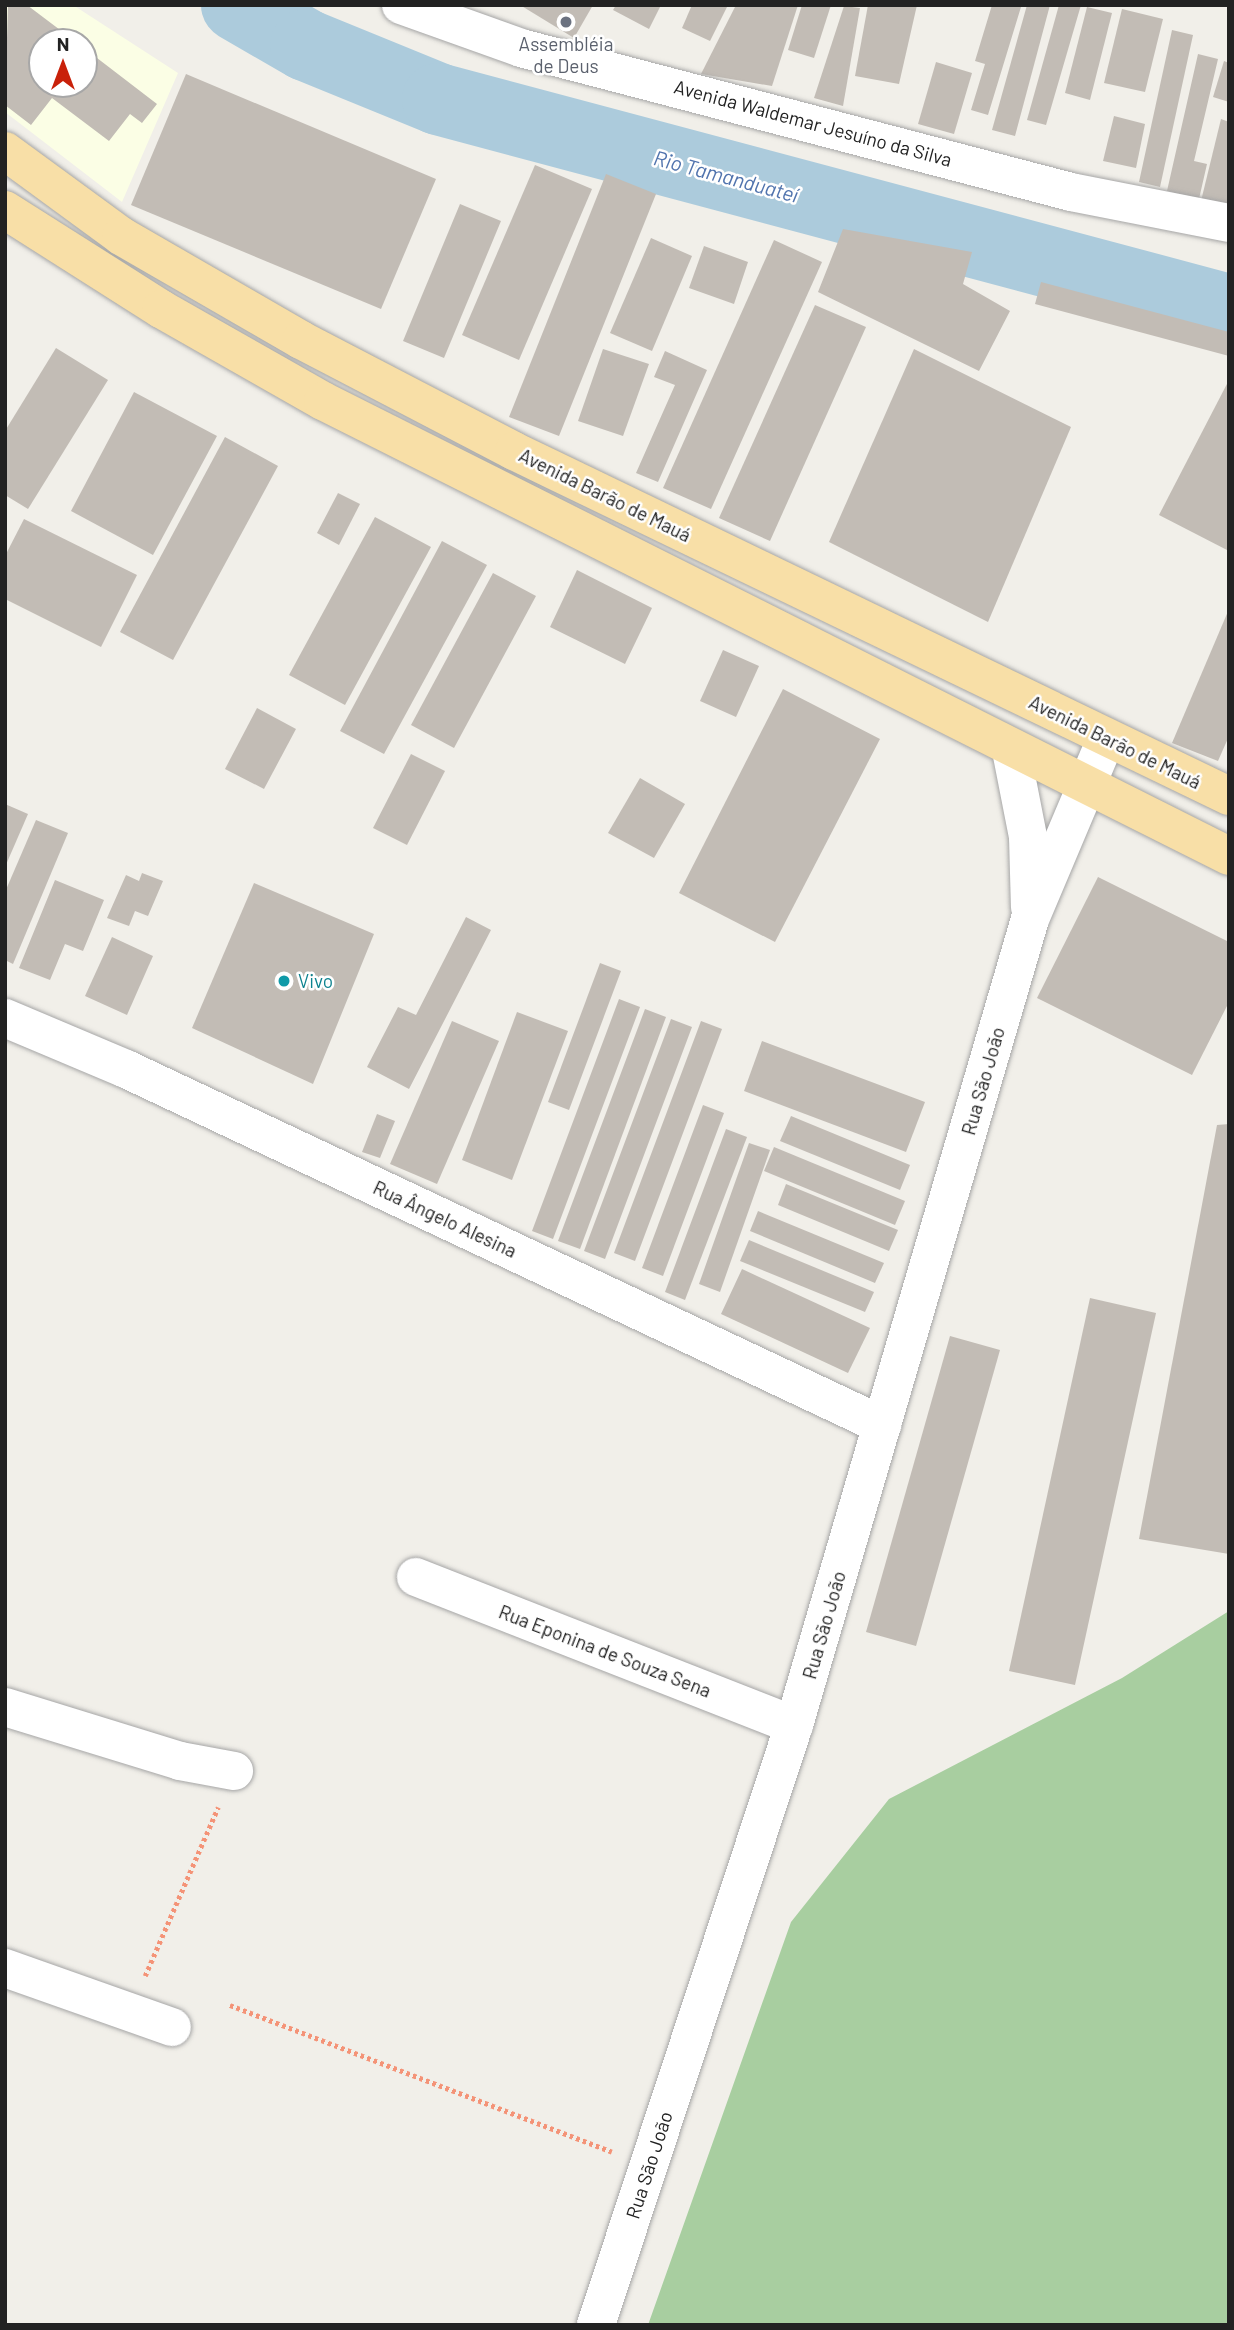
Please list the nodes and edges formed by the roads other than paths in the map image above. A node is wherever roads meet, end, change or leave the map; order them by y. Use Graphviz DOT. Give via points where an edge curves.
graph roads {
  1 [pos="401,5"];
  2 [pos="5,151"];
  3 [pos="15,223"];
  4 [pos="1229,223"];
  5 [pos="1106,738"];
  6 [pos="1011,750"];
  7 [pos="1086,787"];
  8 [pos="1229,796"];
  9 [pos="1229,856"];
  10 [pos="1030,919"];
  11 [pos="5,1018"];
  12 [pos="882,1425"];
  13 [pos="416,1577"];
  14 [pos="5,1707"];
  15 [pos="794,1726"];
  16 [pos="234,1771"];
  17 [pos="5,1968"];
  18 [pos="172,2027"];
  19 [pos="596,2325"];
  1 -- 4 [label="street, Avenida Waldemar Jesuíno da Silva" via="522,48 1071,192"];
  2 -- 5 [label="main road, Avenida Barão de Mauá" via="121,236 301,340 514,451"];
  3 -- 6 [label="main road" via="323,401"];
  5 -- 7 [label="street, Rua São João"];
  5 -- 8 [label="main road, Avenida Barão de Mauá"];
  6 -- 7 [label="main road"];
  6 -- 10 [label="street, Rua São João" via="1028,837"];
  7 -- 9 [label="main road"];
  7 -- 10 [label="street, Rua São João"];
  10 -- 12 [label="street, Rua São João"];
  11 -- 12 [label="street, Rua Ângelo Alesina" via="126,1069"];
  12 -- 15 [label="street, Rua São João"];
  13 -- 15 [label="street, Rua Eponina de Souza Sena"];
  14 -- 16 [label="street" via="180,1761"];
  15 -- 19 [label="street, Rua São João"];
  17 -- 18 [label="street"];
}
